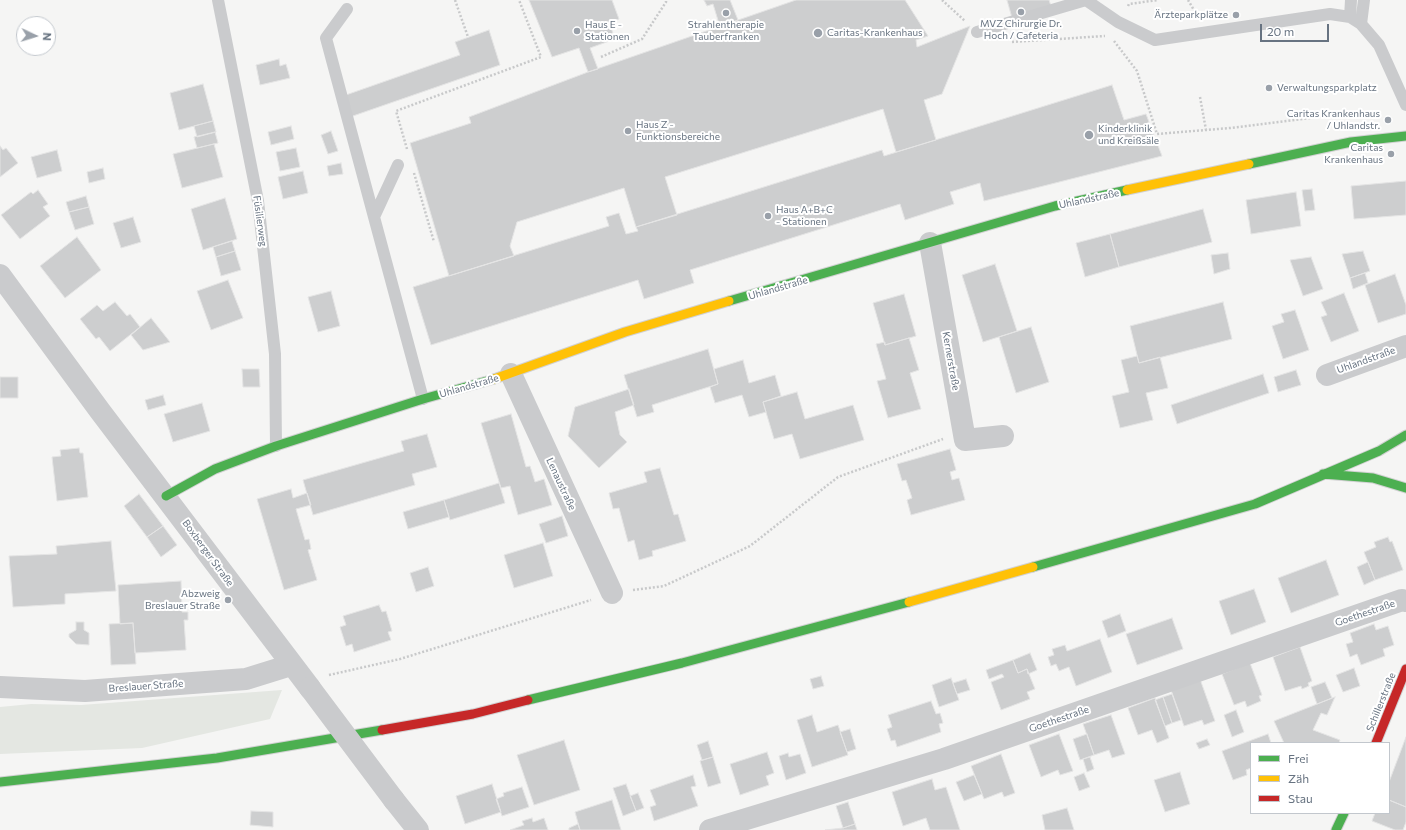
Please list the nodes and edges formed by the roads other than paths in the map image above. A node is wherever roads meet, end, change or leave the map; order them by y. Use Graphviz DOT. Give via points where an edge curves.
graph roads {
  1 [pos="218,0"];
  2 [pos="1351,0"];
  3 [pos="1364,0"];
  4 [pos="346,9"];
  5 [pos="1350,17"];
  6 [pos="1361,24"];
  7 [pos="977,32"];
  8 [pos="1406,106"];
  9 [pos="1406,136"];
  10 [pos="398,165"];
  11 [pos="374,217"];
  12 [pos="930,243"];
  13 [pos="0,275"];
  14 [pos="1406,346"];
  15 [pos="511,374"];
  16 [pos="1327,375"];
  17 [pos="423,399"];
  18 [pos="1406,435"];
  19 [pos="1003,436"];
  20 [pos="276,446"];
  21 [pos="1323,474"];
  22 [pos="1406,488"];
  23 [pos="166,496"];
  24 [pos="612,593"];
  25 [pos="1406,601"];
  26 [pos="1406,669"];
  27 [pos="301,678"];
  28 [pos="0,687"];
  29 [pos="1376,742"];
  30 [pos="0,782"];
  31 [pos="1344,814"];
  32 [pos="418,830"];
  33 [pos="710,830"];
  34 [pos="1336,830"];
  1 -- 20 [label="lane, Füsilierweg" via="258,201 275,354"];
  2 -- 5 [label="lane"];
  3 -- 6 [label="lane"];
  4 -- 11 [label="lane" via="326,38"];
  5 -- 6 [label="lane"];
  5 -- 7 [label="lane" via="1330,14 1156,40 1118,22 1086,0"];
  6 -- 8 [label="lane" via="1379,45"];
  9 -- 12 [label="street, Uhlandstraße" via="1351,142 1055,206"];
  10 -- 11 [label="lane"];
  11 -- 17 [label="lane"];
  12 -- 15 [label="street, Uhlandstraße" via="625,332"];
  12 -- 19 [label="street, Kernerstraße" via="965,440"];
  13 -- 23 [label="street, Boxberger Straße"];
  14 -- 16 [label="street, Uhlandstraße"];
  15 -- 17 [label="street, Uhlandstraße"];
  15 -- 24 [label="street, Lenaustraße"];
  17 -- 20 [label="street, Uhlandstraße"];
  18 -- 21 [label="street" via="1379,451"];
  20 -- 23 [label="street, Uhlandstraße" via="216,469"];
  21 -- 22 [label="street" via="1374,478"];
  21 -- 30 [label="street" via="1255,504 1148,536 682,663 473,714 217,758"];
  23 -- 27 [label="street, Boxberger Straße"];
  25 -- 33 [label="street, Goethestraße" via="1402,600 944,759"];
  26 -- 29 [label="street, Schillerstraße"];
  27 -- 28 [label="street, Breslauer Straße" via="246,679 85,690"];
  27 -- 32 [label="street, Boxberger Straße, bridge"];
  31 -- 34 [label="street"];
}
